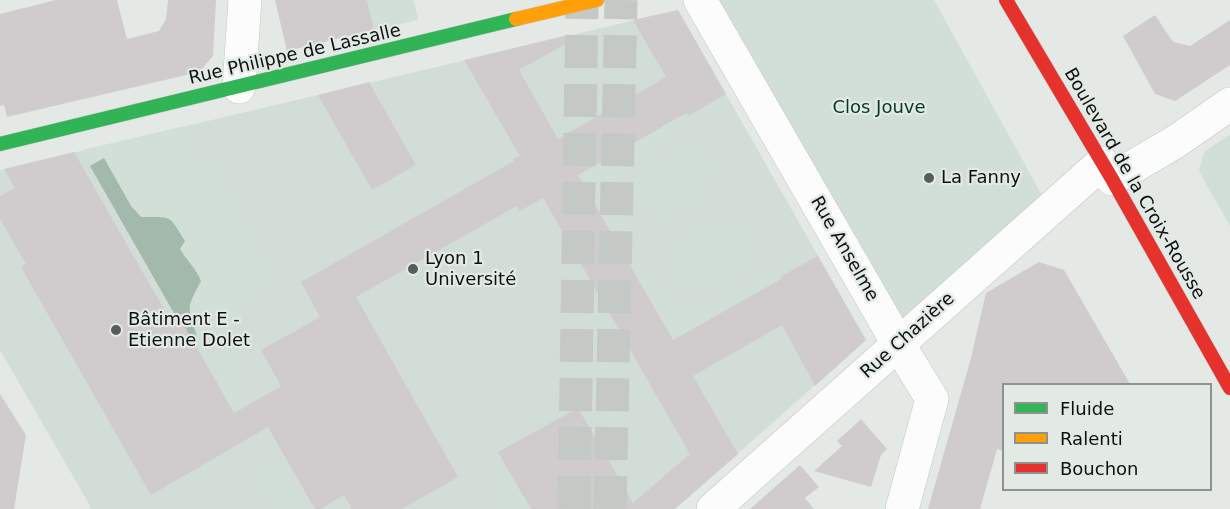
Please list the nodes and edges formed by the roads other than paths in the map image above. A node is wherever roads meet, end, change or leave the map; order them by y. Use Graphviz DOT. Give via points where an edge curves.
graph roads {
  1 [pos="245,0"];
  2 [pos="597,0"];
  3 [pos="700,0"];
  4 [pos="1006,0"];
  5 [pos="239,87"];
  6 [pos="1230,104"];
  7 [pos="0,144"];
  8 [pos="1107,171"];
  9 [pos="898,345"];
  10 [pos="1230,388"];
  11 [pos="713,509"];
  12 [pos="902,509"];
  1 -- 5 [label="street"];
  2 -- 5 [label="street, Rue Philippe de Lassalle"];
  3 -- 9 [label="street, Rue Anselme"];
  4 -- 8 [label="street, Boulevard de la Croix-Rousse"];
  5 -- 7 [label="street, Rue Philippe de Lassalle"];
  6 -- 8 [label="street, Rue Chazière" via="1175,142"];
  8 -- 9 [label="street, Rue Chazière"];
  8 -- 10 [label="street, Boulevard de la Croix-Rousse"];
  9 -- 11 [label="street, Rue Chazière"];
  9 -- 12 [label="street, Rue Anselme" via="932,399"];
}
